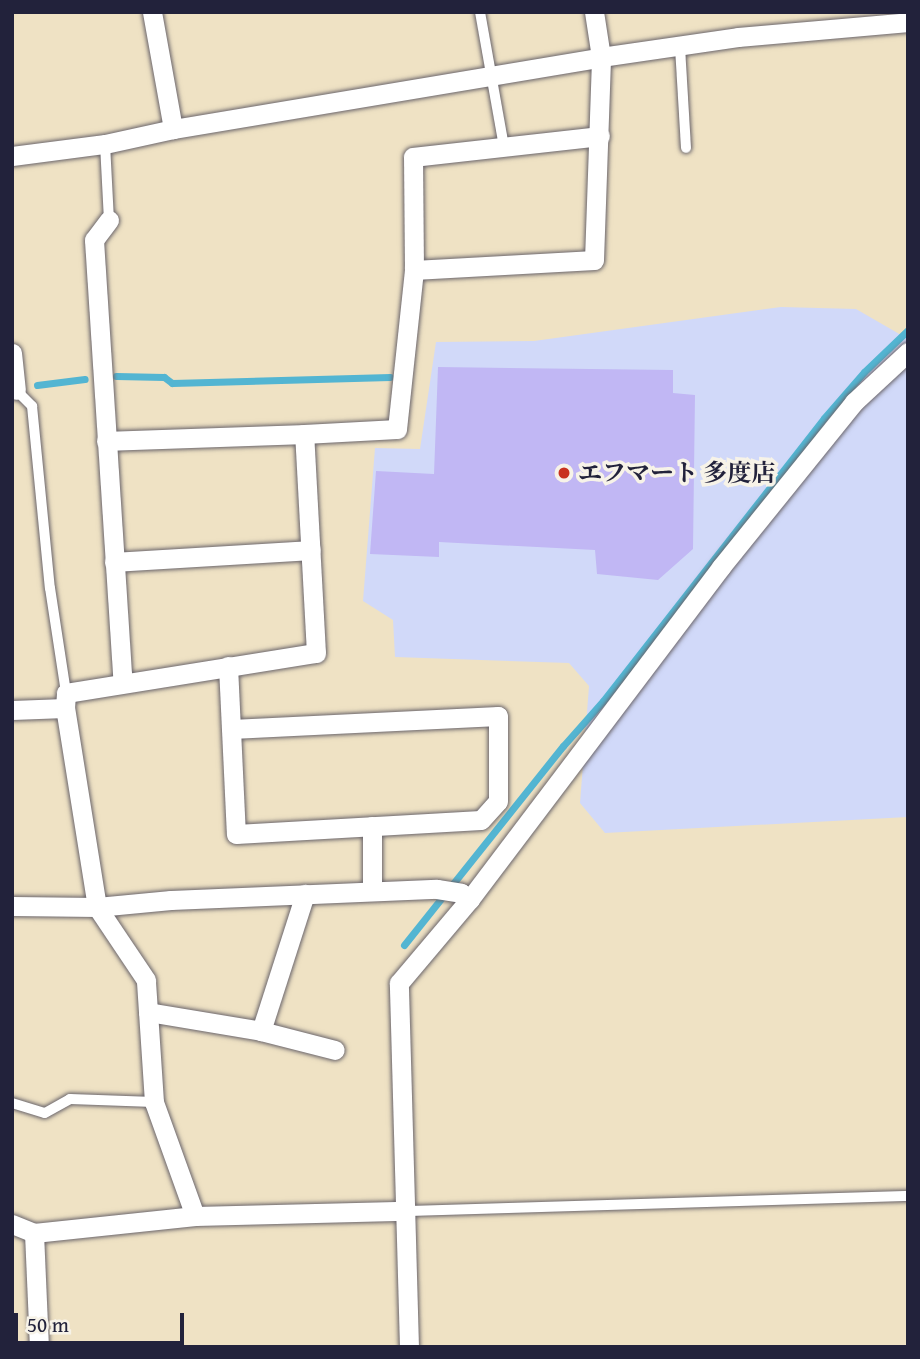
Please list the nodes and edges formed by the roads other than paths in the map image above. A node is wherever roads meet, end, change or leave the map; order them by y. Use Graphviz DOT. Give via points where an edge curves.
graph roads {
  1 [pos="152,12"];
  2 [pos="480,12"];
  3 [pos="594,12"];
  4 [pos="908,22"];
  5 [pos="680,47"];
  6 [pos="601,58"];
  7 [pos="491,76"];
  8 [pos="173,129"];
  9 [pos="600,136"];
  10 [pos="106,144"];
  11 [pos="504,147"];
  12 [pos="687,148"];
  13 [pos="12,156"];
  14 [pos="110,220"];
  15 [pos="414,270"];
  16 [pos="908,352"];
  17 [pos="12,353"];
  18 [pos="14,392"];
  19 [pos="304,434"];
  20 [pos="106,441"];
  21 [pos="311,550"];
  22 [pos="114,562"];
  23 [pos="228,666"];
  24 [pos="123,683"];
  25 [pos="65,700"];
  26 [pos="12,710"];
  27 [pos="231,729"];
  28 [pos="372,826"];
  29 [pos="372,891"];
  30 [pos="305,894"];
  31 [pos="466,896"];
  32 [pos="12,906"];
  33 [pos="97,907"];
  34 [pos="148,1012"];
  35 [pos="261,1031"];
  36 [pos="335,1050"];
  37 [pos="154,1102"];
  38 [pos="12,1103"];
  39 [pos="908,1196"];
  40 [pos="406,1211"];
  41 [pos="195,1216"];
  42 [pos="12,1224"];
  43 [pos="34,1233"];
  44 [pos="39,1346"];
  45 [pos="409,1347"];
  1 -- 8 [label="street"];
  2 -- 7 [label="lane"];
  3 -- 6 [label="street"];
  4 -- 5 [label="street" via="738,37"];
  5 -- 6 [label="street"];
  5 -- 12 [label="lane"];
  6 -- 7 [label="street"];
  6 -- 9 [label="street"];
  7 -- 8 [label="street"];
  7 -- 11 [label="lane"];
  8 -- 10 [label="street"];
  9 -- 11 [label="street"];
  9 -- 15 [label="street" via="594,260"];
  10 -- 13 [label="street"];
  10 -- 14 [label="lane"];
  11 -- 15 [label="street" via="413,157"];
  14 -- 20 [label="street" via="94,240"];
  15 -- 19 [label="street" via="397,429"];
  16 -- 31 [label="street" via="854,402"];
  17 -- 18 [label="street"];
  18 -- 25 [label="lane" via="32,406"];
  19 -- 20 [label="street"];
  19 -- 21 [label="street"];
  20 -- 22 [label="street"];
  21 -- 22 [label="street"];
  21 -- 23 [label="street" via="316,653"];
  22 -- 24 [label="street"];
  23 -- 24 [label="street"];
  23 -- 27 [label="street"];
  24 -- 25 [label="street"];
  25 -- 26 [label="street"];
  25 -- 33 [label="street"];
  27 -- 28 [label="street" via="236,834"];
  27 -- 28 [label="street" via="498,716 498,801 481,820"];
  28 -- 29 [label="street"];
  29 -- 30 [label="street"];
  29 -- 31 [label="street" via="437,889"];
  30 -- 33 [label="street"];
  30 -- 35 [label="street"];
  31 -- 40 [label="street" via="399,983"];
  32 -- 33 [label="street"];
  33 -- 34 [label="street" via="146,980"];
  34 -- 35 [label="street"];
  34 -- 37 [label="street"];
  35 -- 36 [label="street"];
  37 -- 38 [label="lane" via="70,1099 45,1113"];
  37 -- 41 [label="street"];
  39 -- 40 [label="lane"];
  40 -- 41 [label="street"];
  40 -- 45 [label="street"];
  41 -- 43 [label="street"];
  42 -- 43 [label="street"];
  43 -- 44 [label="street"];
}
